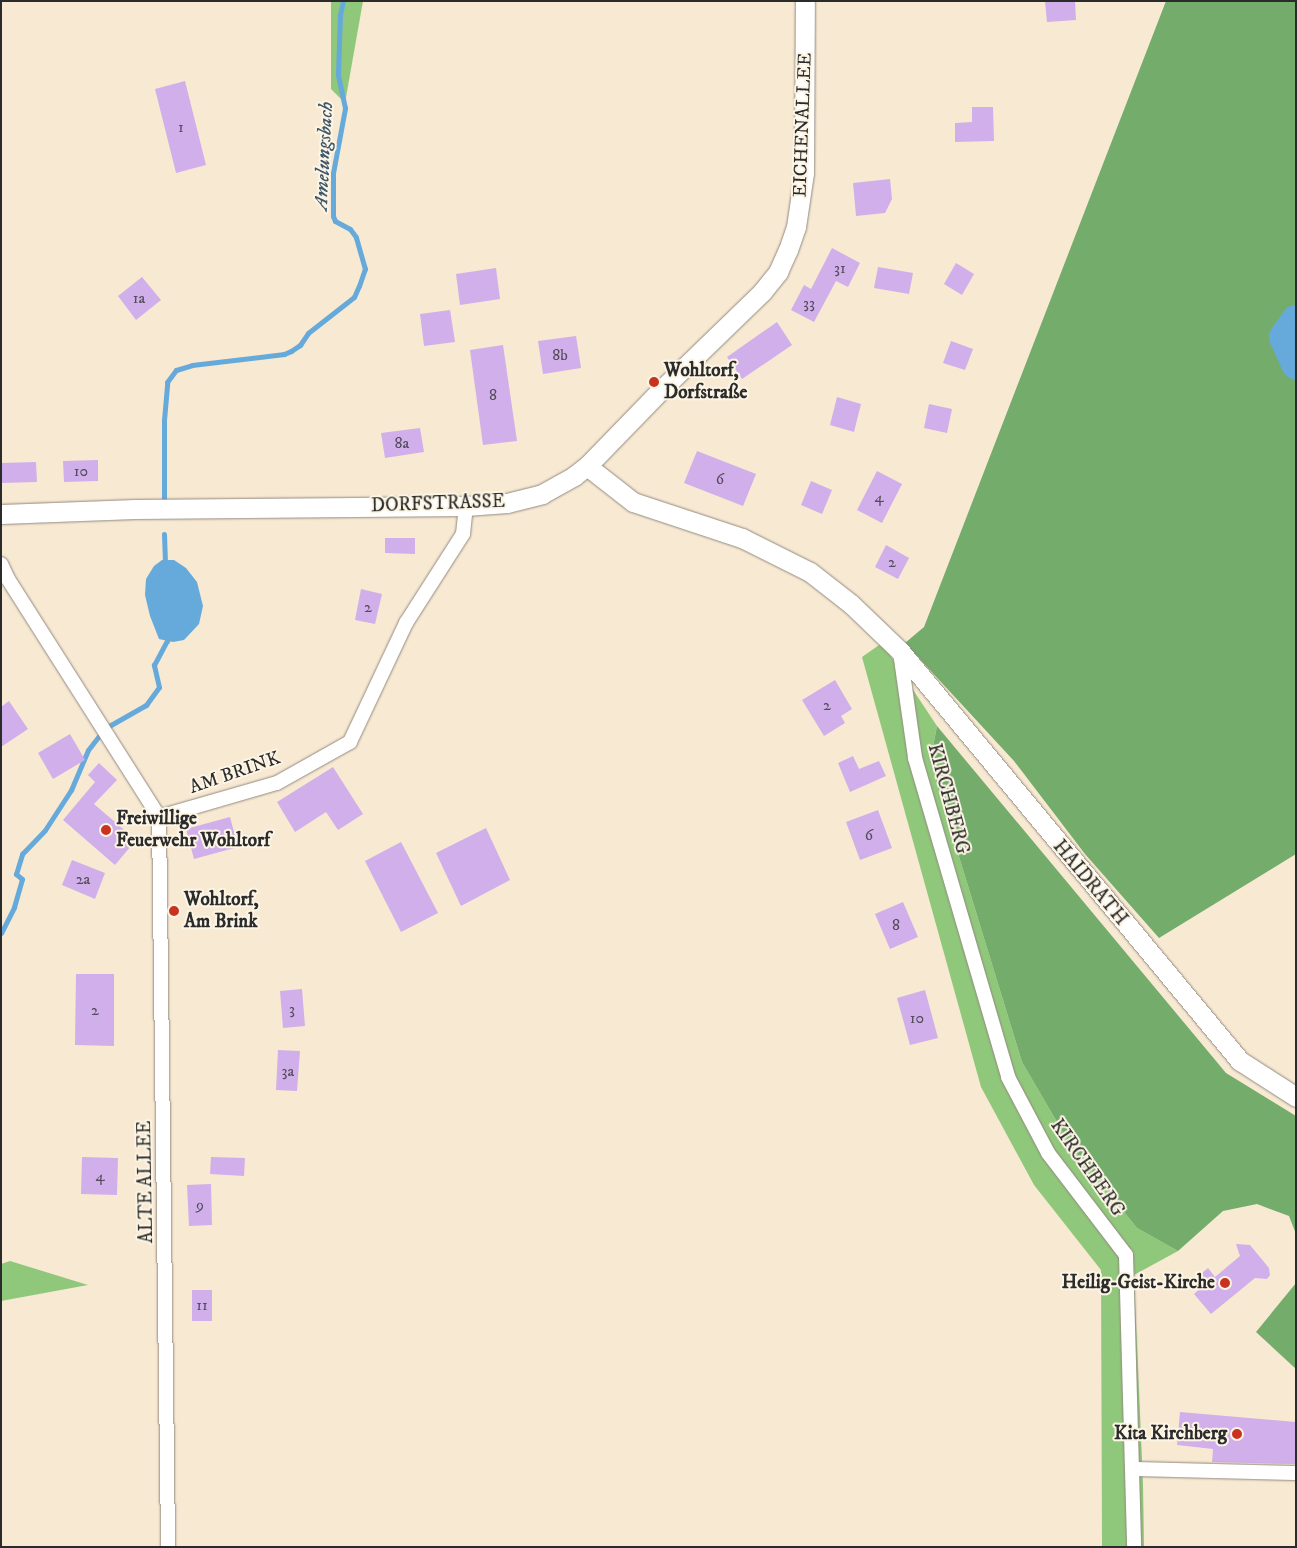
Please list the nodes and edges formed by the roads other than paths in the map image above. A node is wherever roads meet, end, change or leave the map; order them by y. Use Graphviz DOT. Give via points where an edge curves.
graph roads {
  1 [pos="805,1"];
  2 [pos="587,466"];
  3 [pos="466,506"];
  4 [pos="1,514"];
  5 [pos="1,564"];
  6 [pos="900,651"];
  7 [pos="159,817"];
  8 [pos="1296,1098"];
  9 [pos="1133,1469"];
  10 [pos="1296,1473"];
  11 [pos="168,1547"];
  12 [pos="1134,1547"];
  1 -- 2 [label="street, EICHENALLEE" via="804,173 798,218 778,272 762,292"];
  2 -- 3 [label="street, DORFSTRASSE" via="542,494 507,503"];
  2 -- 6 [label="street" via="634,502 742,538 810,572 851,604"];
  3 -- 4 [label="street, DORFSTRASSE"];
  3 -- 7 [label="street, AM BRINK" via="463,534 406,623 350,742 277,783"];
  5 -- 7 [label="street"];
  6 -- 8 [label="street, HAIDRATH" via="1240,1061"];
  6 -- 9 [label="street, KIRCHBERG" via="915,758 1008,1077 1048,1153 1126,1254"];
  7 -- 11 [label="street, ALTE ALLEE"];
  9 -- 10 [label="street"];
  9 -- 12 [label="street, KIRCHBERG"];
}
